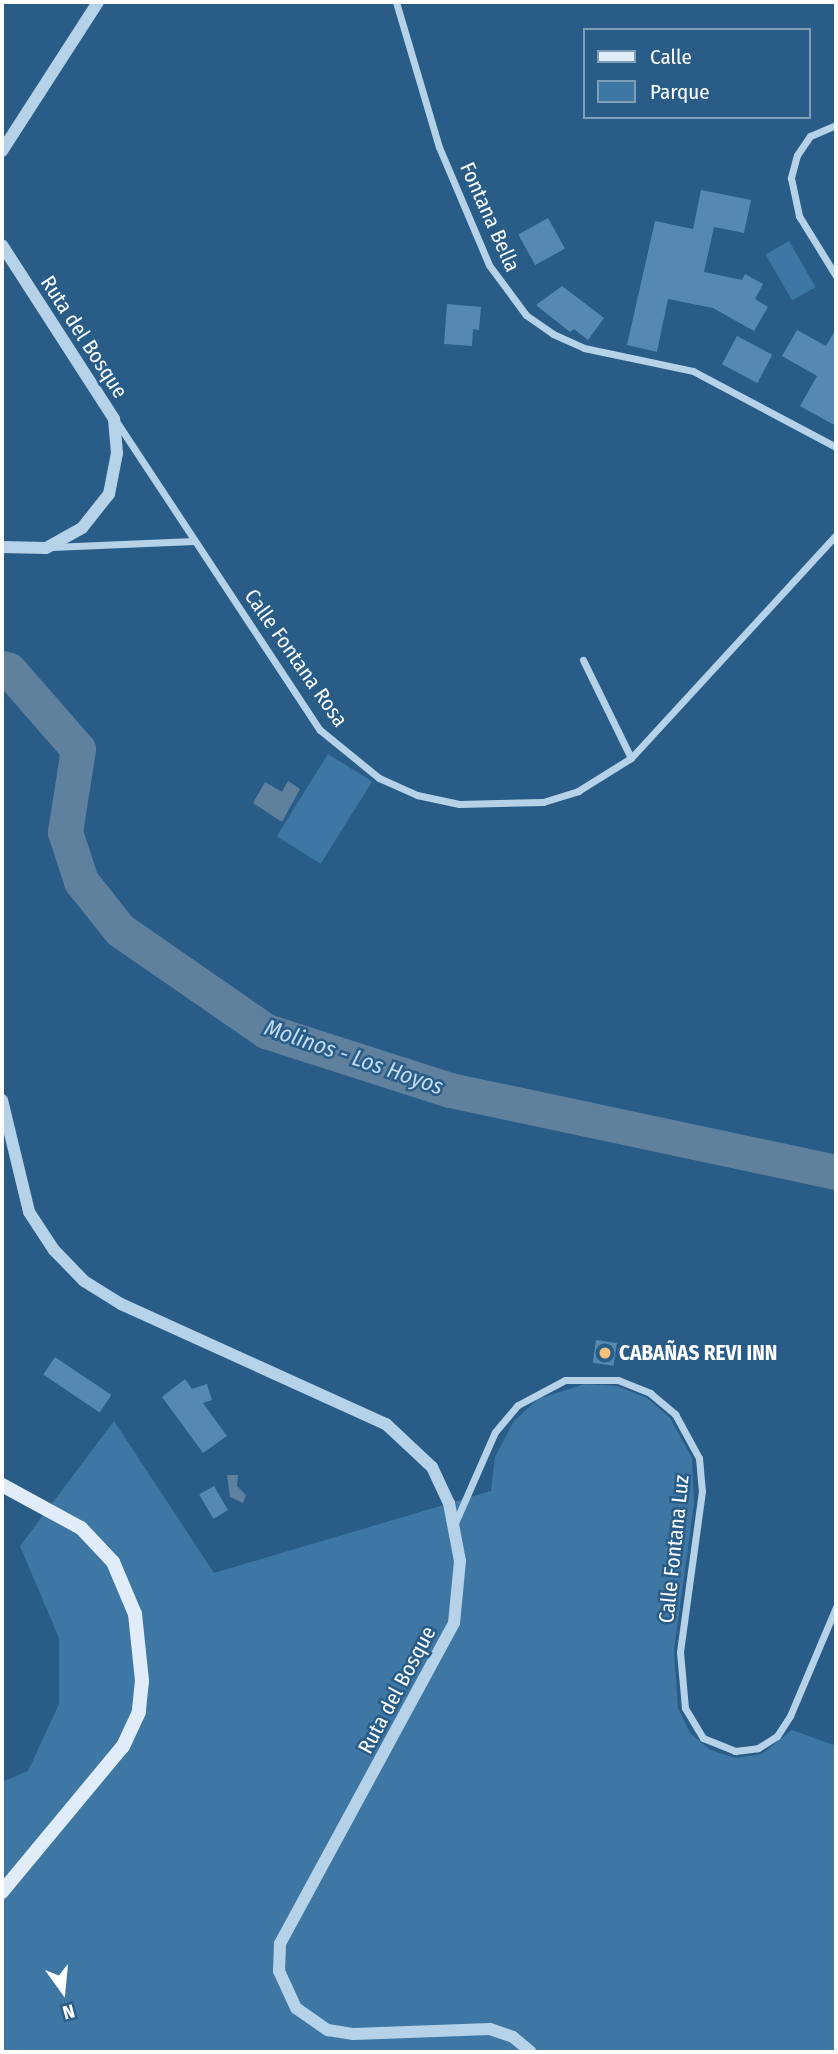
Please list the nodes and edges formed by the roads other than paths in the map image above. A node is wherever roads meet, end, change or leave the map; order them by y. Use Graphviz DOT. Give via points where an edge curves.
graph roads {
  1 [pos="98,2"];
  2 [pos="396,2"];
  3 [pos="836,125"];
  4 [pos="2,151"];
  5 [pos="2,245"];
  6 [pos="836,276"];
  7 [pos="114,419"];
  8 [pos="836,447"];
  9 [pos="836,534"];
  10 [pos="194,541"];
  11 [pos="2,547"];
  12 [pos="46,548"];
  13 [pos="583,660"];
  14 [pos="631,758"];
  15 [pos="2,1100"];
  16 [pos="2,1485"];
  17 [pos="453,1527"];
  18 [pos="836,1607"];
  19 [pos="2,1892"];
  20 [pos="531,2052"];
  1 -- 4 [label="street"];
  2 -- 8 [label="street, Fontana Bella" via="439,147 489,265 526,315 584,348 693,371"];
  3 -- 6 [label="street" via="810,136 797,155 791,178 799,216"];
  5 -- 7 [label="street, Ruta del Bosque"];
  7 -- 10 [label="street, Calle Fontana Rosa"];
  7 -- 12 [label="street, Ruta del Bosque" via="116,466 102,506 82,528"];
  9 -- 14 [label="street, Calle Fontana Rosa"];
  10 -- 12 [label="street"];
  10 -- 14 [label="street, Calle Fontana Rosa" via="320,730 357,765 398,788 459,804 543,802 578,791"];
  11 -- 12 [label="street"];
  13 -- 14 [label="street"];
  15 -- 17 [label="street, Ruta del Bosque" via="29,1212 69,1267 121,1304 386,1424 432,1466 449,1503"];
  16 -- 19 [label="main road" via="81,1528 113,1562 135,1614 142,1681 139,1712 123,1746"];
  17 -- 18 [label="street, Calle Fontana Luz" via="495,1432 518,1405 565,1380 618,1380 650,1393 675,1414 699,1458 702,1491 680,1652 685,1708 703,1738 735,1751 758,1748 777,1735 790,1716"];
  17 -- 20 [label="street, Ruta del Bosque" via="461,1583 447,1642 280,1944 279,1971 296,2008 328,2030 354,2034 490,2029 513,2037"];
}
